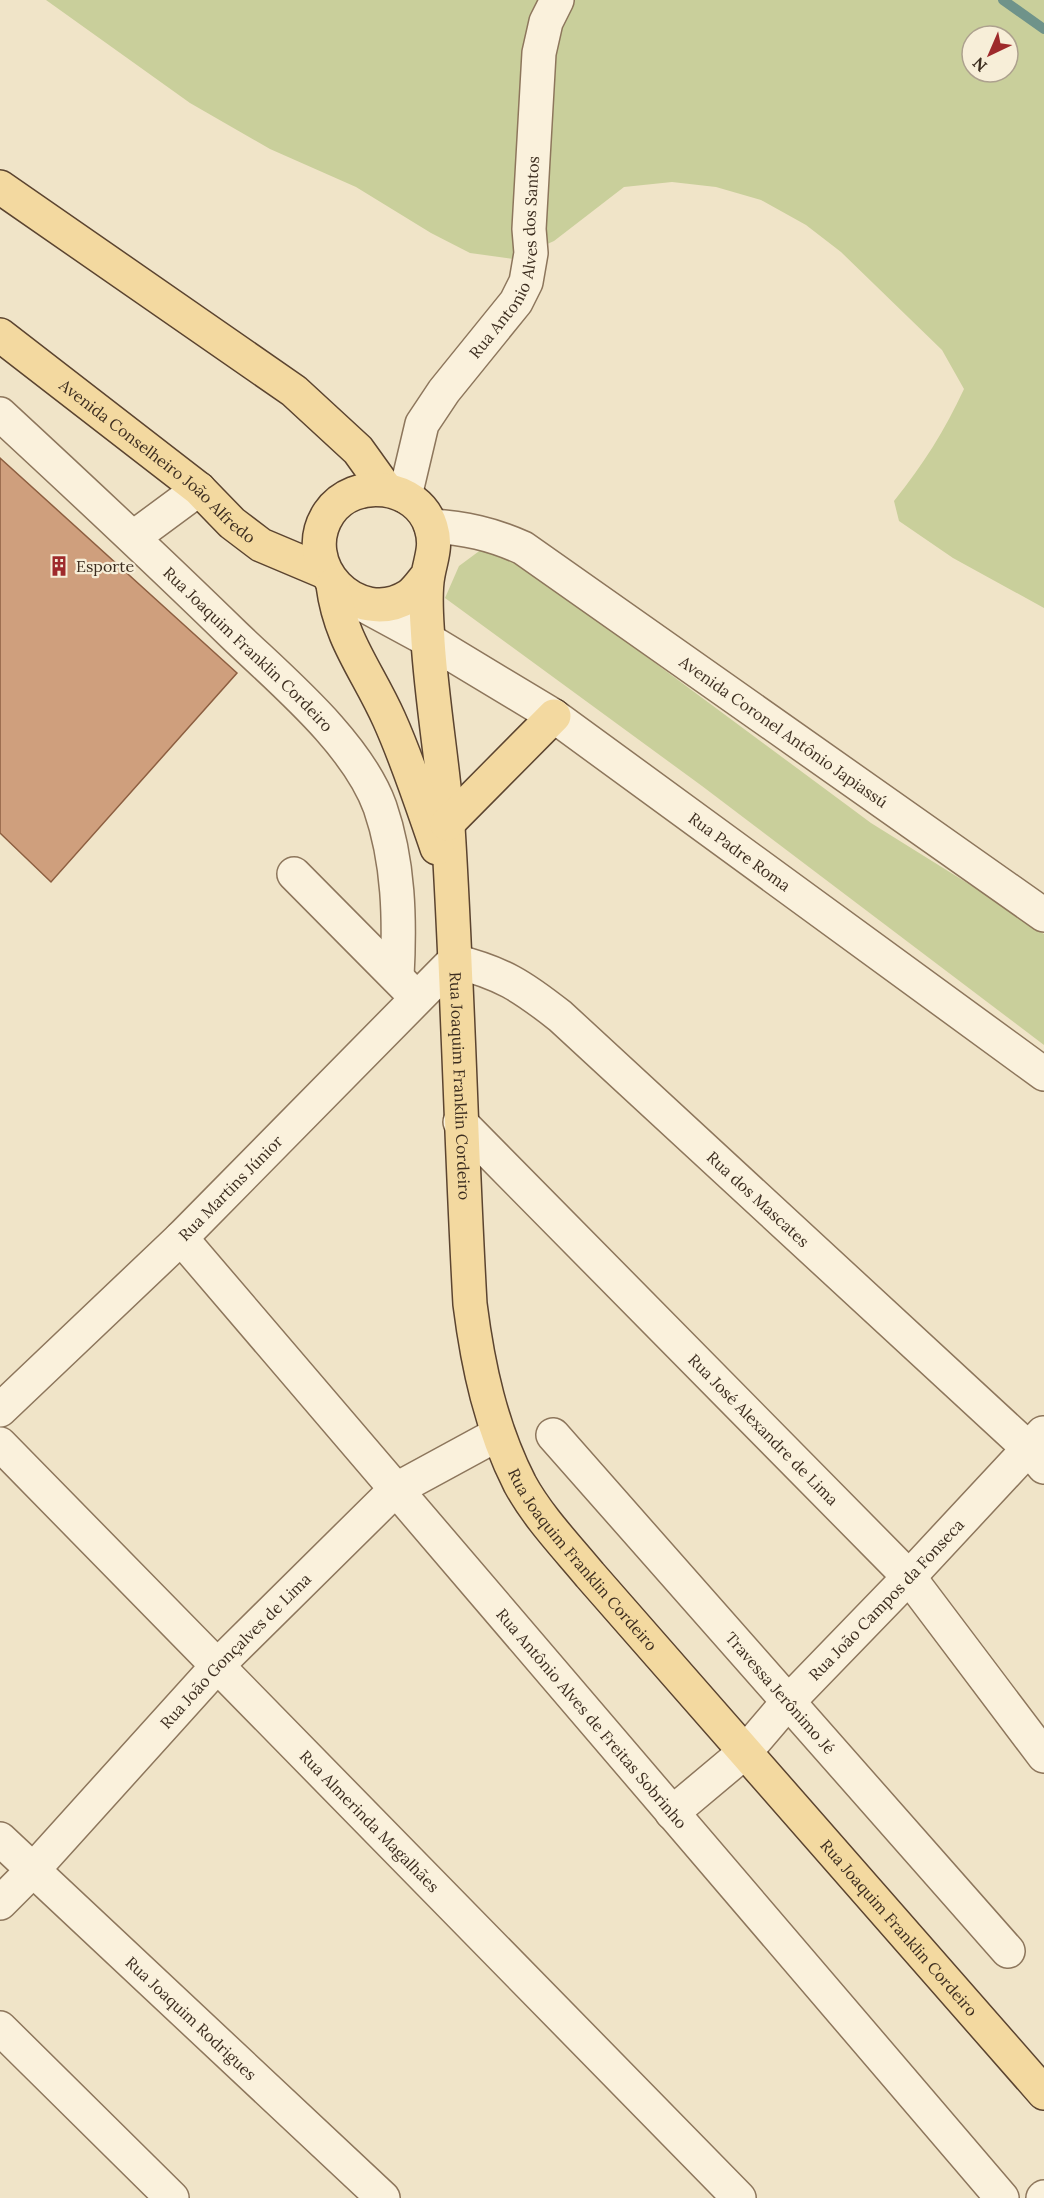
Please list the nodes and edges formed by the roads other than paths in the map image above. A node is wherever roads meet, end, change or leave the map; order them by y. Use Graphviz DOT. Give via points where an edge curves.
graph roads {
  1 [pos="557,0"];
  2 [pos="0,187"];
  3 [pos="0,335"];
  4 [pos="0,414"];
  5 [pos="199,489"];
  6 [pos="395,493"];
  7 [pos="431,526"];
  8 [pos="134,537"];
  9 [pos="427,576"];
  10 [pos="338,586"];
  11 [pos="428,640"];
  12 [pos="554,716"];
  13 [pos="447,824"];
  14 [pos="294,874"];
  15 [pos="451,886"];
  16 [pos="1044,915"];
  17 [pos="454,961"];
  18 [pos="407,988"];
  19 [pos="1044,1074"];
  20 [pos="460,1122"];
  21 [pos="181,1238"];
  22 [pos="0,1410"];
  23 [pos="498,1434"];
  24 [pos="553,1435"];
  25 [pos="0,1444"];
  26 [pos="1039,1449"];
  27 [pos="394,1490"];
  28 [pos="909,1577"];
  29 [pos="219,1665"];
  30 [pos="787,1703"];
  31 [pos="746,1751"];
  32 [pos="1044,1756"];
  33 [pos="672,1813"];
  34 [pos="0,1839"];
  35 [pos="33,1870"];
  36 [pos="0,1903"];
  37 [pos="1008,1951"];
  38 [pos="0,2028"];
  39 [pos="1044,2093"];
  40 [pos="172,2198"];
  41 [pos="383,2198"];
  42 [pos="740,2198"];
  43 [pos="1002,2198"];
  1 -- 6 [label="street, Rua Antonio Alves dos Santos" via="546,22 539,53 531,252 526,282 516,302 422,424"];
  2 -- 6 [label="main road" via="294,391 358,450"];
  3 -- 5 [label="main road, Avenida Conselheiro João Alfredo"];
  4 -- 8 [label="street, Rua Joaquim Franklin Cordeiro"];
  5 -- 8 [label="street"];
  5 -- 10 [label="main road, Avenida Conselheiro João Alfredo" via="232,523 261,545"];
  6 -- 7 [label="main road" via="421,509"];
  6 -- 10 [label="main road" via="365,490 346,498 330,512 321,531 319,552"];
  7 -- 9 [label="main road" via="435,551"];
  7 -- 16 [label="street, Avenida Coronel Antônio Japiassú" via="494,535 523,548"];
  8 -- 18 [label="street, Rua Joaquim Franklin Cordeiro" via="316,714 359,768 379,806 390,849"];
  9 -- 10 [label="main road" via="409,596 383,605"];
  9 -- 11 [label="main road, Rua Joaquim Franklin Cordeiro"];
  10 -- 11 [label="street, Rua Padre Roma"];
  10 -- 15 [label="main road, Rua Joaquim Franklin Cordeiro" via="336,612 389,718"];
  11 -- 12 [label="street, Rua Padre Roma"];
  11 -- 13 [label="main road, Rua Joaquim Franklin Cordeiro"];
  12 -- 13 [label="main road"];
  12 -- 19 [label="street, Rua Padre Roma"];
  13 -- 15 [label="main road, Rua Joaquim Franklin Cordeiro"];
  14 -- 18 [label="street"];
  15 -- 17 [label="main road, Rua Joaquim Franklin Cordeiro"];
  17 -- 18 [label="street, Rua Martins Júnior"];
  17 -- 20 [label="main road, Rua Joaquim Franklin Cordeiro"];
  17 -- 26 [label="street, Rua dos Mascates" via="490,970 521,986 560,1016"];
  18 -- 21 [label="street, Rua Martins Júnior"];
  20 -- 23 [label="main road, Rua Joaquim Franklin Cordeiro" via="470,1304 479,1368"];
  20 -- 28 [label="street, Rua José Alexandre de Lima"];
  21 -- 22 [label="street, Rua Martins Júnior"];
  21 -- 27 [label="street, Rua Antônio Alves de Freitas Sobrinho"];
  23 -- 27 [label="street, Rua João Gonçalves de Lima"];
  23 -- 31 [label="main road, Rua Joaquim Franklin Cordeiro" via="521,1486 553,1530"];
  24 -- 30 [label="street, Travessa Jerônimo Jé"];
  25 -- 29 [label="street, Rua Almerinda Magalhães"];
  26 -- 28 [label="street, Rua João Campos da Fonseca"];
  27 -- 29 [label="street, Rua João Gonçalves de Lima"];
  27 -- 33 [label="street, Rua Antônio Alves de Freitas Sobrinho"];
  28 -- 30 [label="street, Rua João Campos da Fonseca"];
  28 -- 32 [label="street, Rua José Alexandre de Lima"];
  29 -- 35 [label="street, Rua João Gonçalves de Lima"];
  29 -- 42 [label="street, Rua Almerinda Magalhães"];
  30 -- 31 [label="street, Rua João Campos da Fonseca"];
  30 -- 37 [label="street, Travessa Jerônimo Jé"];
  31 -- 33 [label="street, Rua João Campos da Fonseca"];
  31 -- 39 [label="main road, Rua Joaquim Franklin Cordeiro"];
  33 -- 43 [label="street, Rua Antônio Alves de Freitas Sobrinho"];
  34 -- 35 [label="street, Rua Joaquim Rodrigues"];
  35 -- 36 [label="street, Rua João Gonçalves de Lima"];
  35 -- 41 [label="street, Rua Joaquim Rodrigues"];
  38 -- 40 [label="street"];
}
